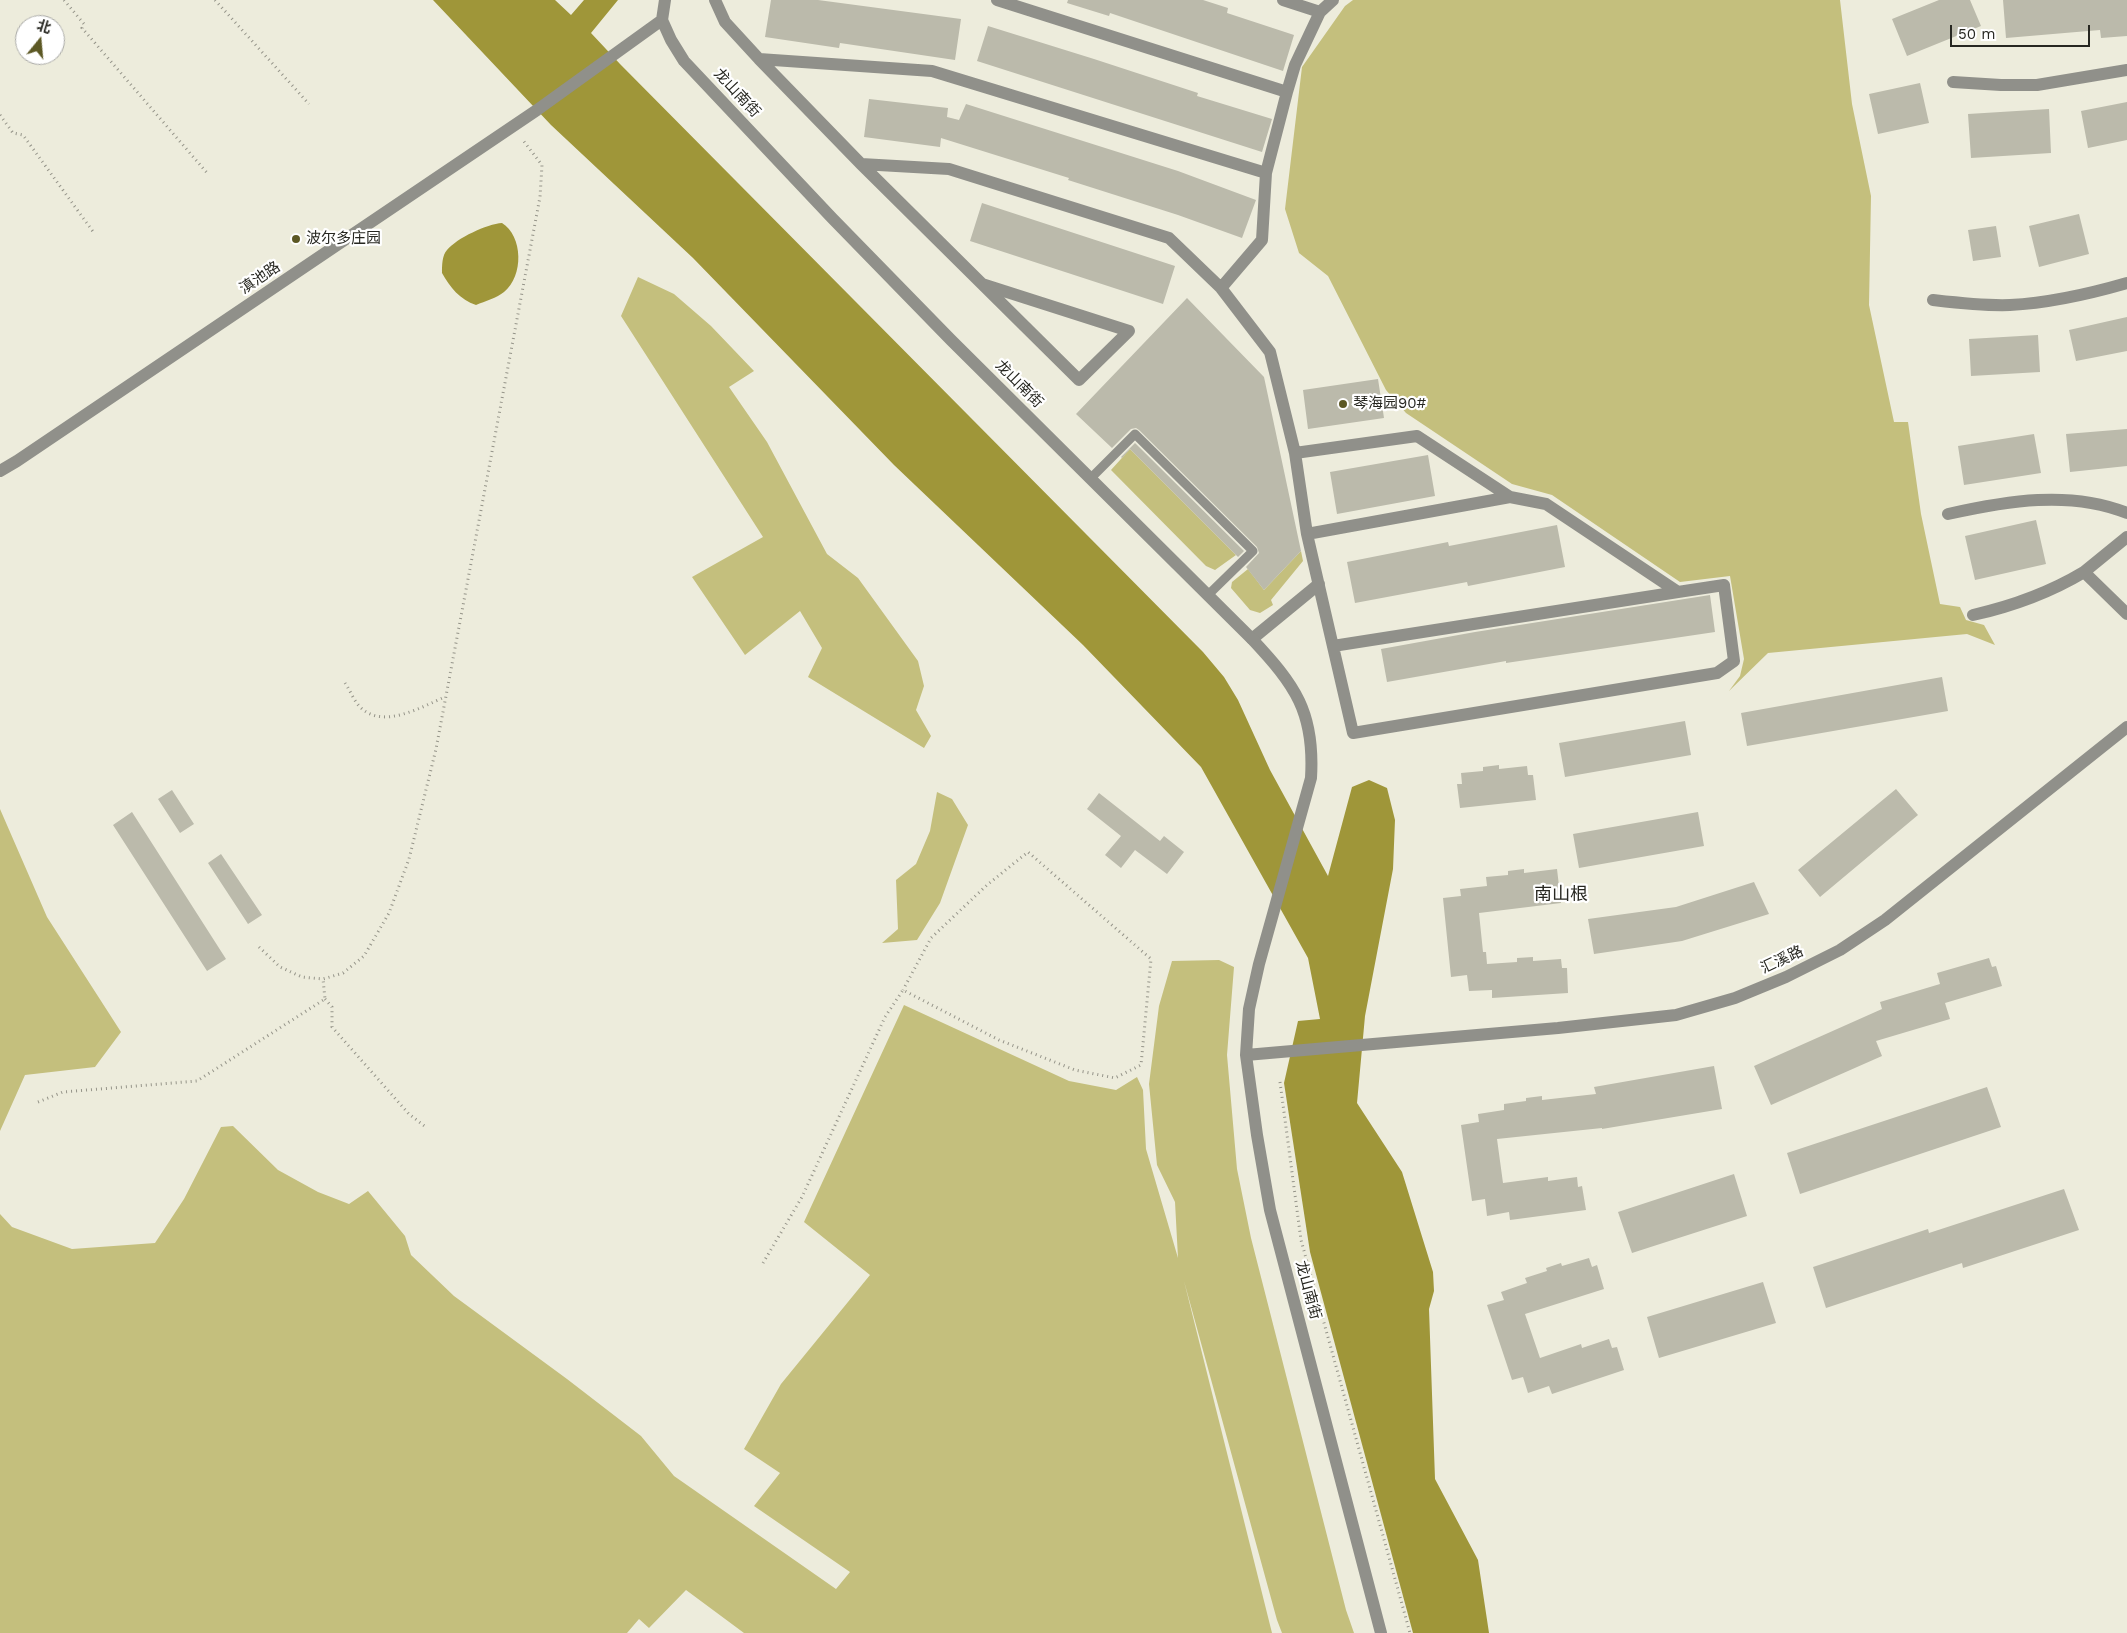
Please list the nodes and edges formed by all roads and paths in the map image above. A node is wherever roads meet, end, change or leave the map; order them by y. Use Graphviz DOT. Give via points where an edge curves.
graph roads {
  1 [pos="64,0"];
  2 [pos="215,0"];
  3 [pos="665,0"];
  4 [pos="715,0"];
  5 [pos="997,0"];
  6 [pos="1283,0"];
  7 [pos="1333,0"];
  8 [pos="1320,12"];
  9 [pos="662,20"];
  10 [pos="760,59"];
  11 [pos="2127,70"];
  12 [pos="1954,82"];
  13 [pos="1287,92"];
  14 [pos="309,104"];
  15 [pos="0,115"];
  16 [pos="511,128"];
  17 [pos="861,164"];
  18 [pos="208,174"];
  19 [pos="1266,174"];
  20 [pos="94,233"];
  21 [pos="2127,283"];
  22 [pos="982,284"];
  23 [pos="1221,288"];
  24 [pos="1933,300"];
  25 [pos="1295,453"];
  26 [pos="0,471"];
  27 [pos="1091,478"];
  28 [pos="1510,497"];
  29 [pos="2127,513"];
  30 [pos="1948,514"];
  31 [pos="1308,534"];
  32 [pos="2127,536"];
  33 [pos="2084,572"];
  34 [pos="1319,584"];
  35 [pos="1678,592"];
  36 [pos="1208,595"];
  37 [pos="2127,614"];
  38 [pos="1973,615"];
  39 [pos="1252,639"];
  40 [pos="1333,646"];
  41 [pos="346,683"];
  42 [pos="445,697"];
  43 [pos="2127,727"];
  44 [pos="259,947"];
  45 [pos="323,980"];
  46 [pos="903,990"];
  47 [pos="324,999"];
  48 [pos="1246,1055"];
  49 [pos="1280,1082"];
  50 [pos="38,1102"];
  51 [pos="427,1128"];
  52 [pos="763,1263"];
  53 [pos="1381,1633"];
  54 [pos="1410,1633"];
  1 -- 18 [label="path" via="84,24 82,28"];
  2 -- 14 [label="path"];
  3 -- 9 [label="street"];
  4 -- 10 [label="street" via="725,22"];
  5 -- 13 [label="street"];
  6 -- 8 [label="street"];
  7 -- 8 [label="street"];
  8 -- 13 [label="street" via="1295,65"];
  9 -- 16 [label="street, 滇池路"];
  9 -- 27 [label="street, 龙山南街" via="684,61 839,225"];
  10 -- 17 [label="street"];
  10 -- 19 [label="street" via="932,71"];
  11 -- 12 [label="street" via="2037,85"];
  13 -- 19 [label="street"];
  15 -- 20 [label="path" via="13,133 23,135"];
  16 -- 26 [label="street, 滇池路"];
  16 -- 42 [label="path" via="542,165 540,196"];
  17 -- 22 [label="street"];
  17 -- 23 [label="street" via="949,169 1169,238"];
  19 -- 23 [label="street" via="1262,240"];
  21 -- 24 [label="street" via="2061,298 2010,305"];
  22 -- 22 [label="street" via="1079,380 1129,331 1028,298"];
  23 -- 25 [label="street" via="1270,352"];
  25 -- 28 [label="street" via="1417,436"];
  25 -- 31 [label="street"];
  27 -- 36 [label="street, 龙山南街"];
  27 -- 36 [label="lane" via="1135,434 1253,552"];
  28 -- 31 [label="street"];
  28 -- 35 [label="street" via="1546,504"];
  29 -- 30 [label="street" via="2094,504 2032,500"];
  31 -- 34 [label="street"];
  32 -- 33 [label="street"];
  33 -- 37 [label="street"];
  33 -- 38 [label="street" via="2028,600"];
  34 -- 39 [label="street"];
  34 -- 40 [label="street"];
  35 -- 40 [label="street"];
  35 -- 40 [label="street" via="1724,585 1734,661 1718,673 1353,732"];
  36 -- 39 [label="street, 龙山南街"];
  39 -- 48 [label="street, 龙山南街" via="1284,674 1297,696 1307,721 1312,757 1304,806 1262,950 1249,1009"];
  41 -- 42 [label="path" via="360,707 374,715 388,717"];
  42 -- 45 [label="path" via="409,859 389,913 364,956 343,973"];
  43 -- 48 [label="street, 汇溪路" via="1885,920 1840,950 1735,998 1676,1015"];
  44 -- 45 [label="path" via="280,967 302,977"];
  45 -- 47 [label="path"];
  46 -- 46 [label="path" via="999,1040 1075,1070 1115,1078 1142,1066 1151,958 1028,852 987,885 931,938"];
  46 -- 52 [label="path" via="885,1017 802,1197"];
  47 -- 50 [label="path" via="198,1081 63,1092"];
  47 -- 51 [label="path" via="332,1007 332,1027 409,1114"];
  48 -- 53 [label="street, 龙山南街" via="1270,1210"];
  49 -- 54 [label="path" via="1301,1240"];
}
